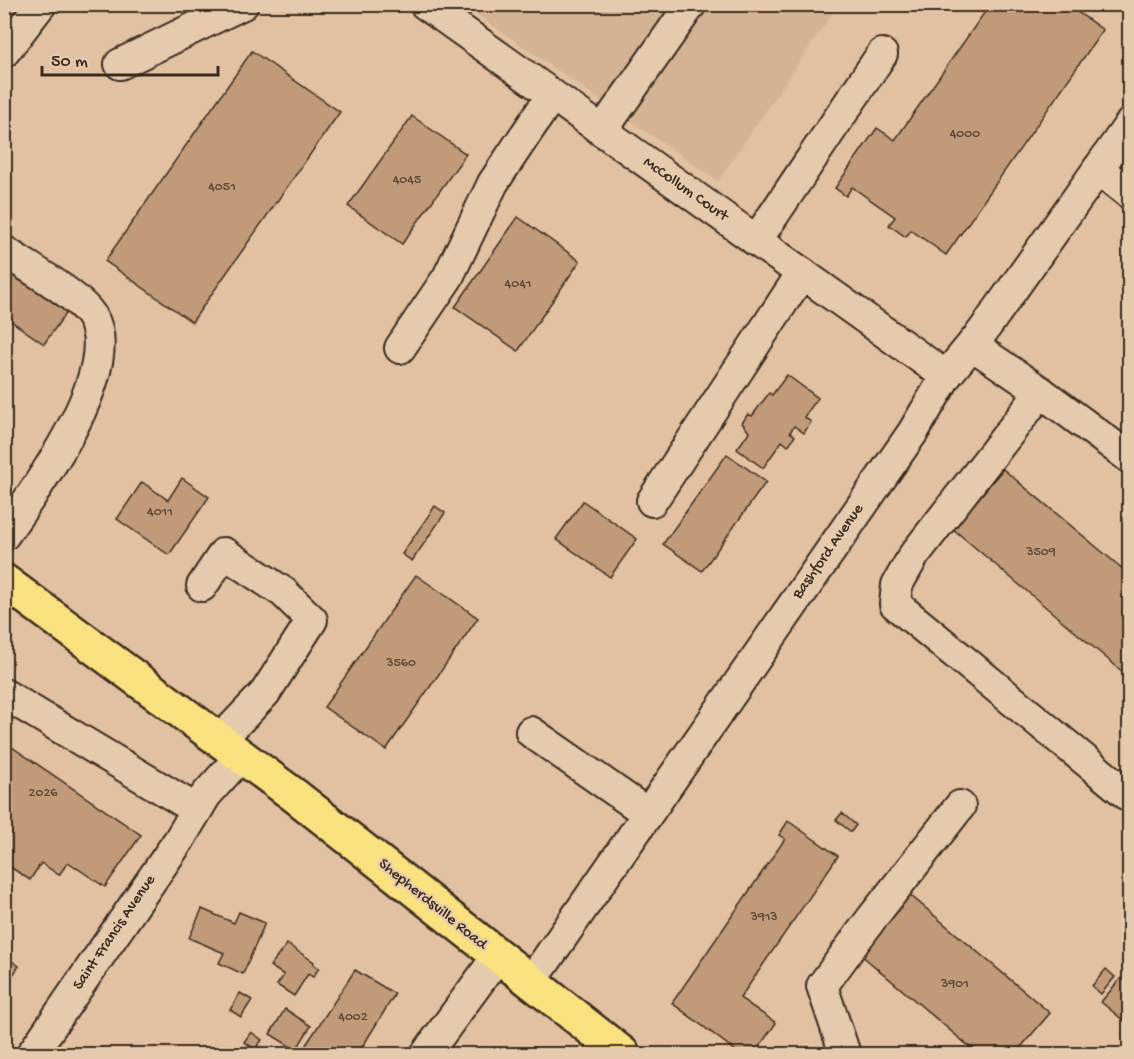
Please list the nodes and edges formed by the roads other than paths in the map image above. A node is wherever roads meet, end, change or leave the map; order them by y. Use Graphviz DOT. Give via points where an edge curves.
graph roads {
  1 [pos="41,4"];
  2 [pos="243,4"];
  3 [pos="425,4"];
  4 [pos="691,4"];
  5 [pos="4,52"];
  6 [pos="882,54"];
  7 [pos="120,64"];
  8 [pos="552,95"];
  9 [pos="1130,124"];
  10 [pos="602,131"];
  11 [pos="1098,169"];
  12 [pos="1130,194"];
  13 [pos="756,241"];
  14 [pos="4,251"];
  15 [pos="802,273"];
  16 [pos="972,345"];
  17 [pos="400,348"];
  18 [pos="946,376"];
  19 [pos="1041,392"];
  20 [pos="1130,458"];
  21 [pos="652,501"];
  22 [pos="4,535"];
  23 [pos="4,580"];
  24 [pos="202,586"];
  25 [pos="4,694"];
  26 [pos="531,732"];
  27 [pos="231,748"];
  28 [pos="1130,797"];
  29 [pos="960,806"];
  30 [pos="197,810"];
  31 [pos="647,813"];
  32 [pos="497,957"];
  33 [pos="531,982"];
  34 [pos="32,1054"];
  35 [pos="426,1054"];
  36 [pos="623,1054"];
  37 [pos="845,1054"];
  1 -- 5 [label="street"];
  2 -- 7 [label="street"];
  3 -- 8 [label="street, McCollum Court"];
  4 -- 10 [label="street"];
  6 -- 13 [label="street"];
  8 -- 10 [label="street, McCollum Court"];
  8 -- 17 [label="street" via="493,183 448,277"];
  9 -- 11 [label="street, Bashford Avenue"];
  10 -- 13 [label="street, McCollum Court"];
  11 -- 12 [label="street"];
  11 -- 16 [label="street, Bashford Avenue"];
  13 -- 15 [label="street, McCollum Court"];
  14 -- 22 [label="street" via="91,315 98,327 101,353 79,417 42,482"];
  15 -- 18 [label="street, McCollum Court"];
  15 -- 21 [label="street"];
  16 -- 18 [label="street, Bashford Avenue"];
  16 -- 19 [label="street"];
  18 -- 31 [label="street, Bashford Avenue" via="913,432"];
  19 -- 20 [label="street"];
  19 -- 28 [label="street" via="914,555 897,585 895,603"];
  23 -- 27 [label="main road, Shepherdsville Road"];
  24 -- 27 [label="street" via="224,553 283,592 312,620"];
  25 -- 30 [label="street"];
  26 -- 31 [label="street"];
  27 -- 30 [label="street"];
  27 -- 32 [label="main road, Shepherdsville Road"];
  29 -- 37 [label="street" via="822,986"];
  30 -- 34 [label="street, Saint Francis Avenue"];
  31 -- 33 [label="street, Bashford Avenue"];
  32 -- 33 [label="main road, Shepherdsville Road"];
  32 -- 35 [label="street"];
  33 -- 36 [label="main road, Shepherdsville Road"];
}
